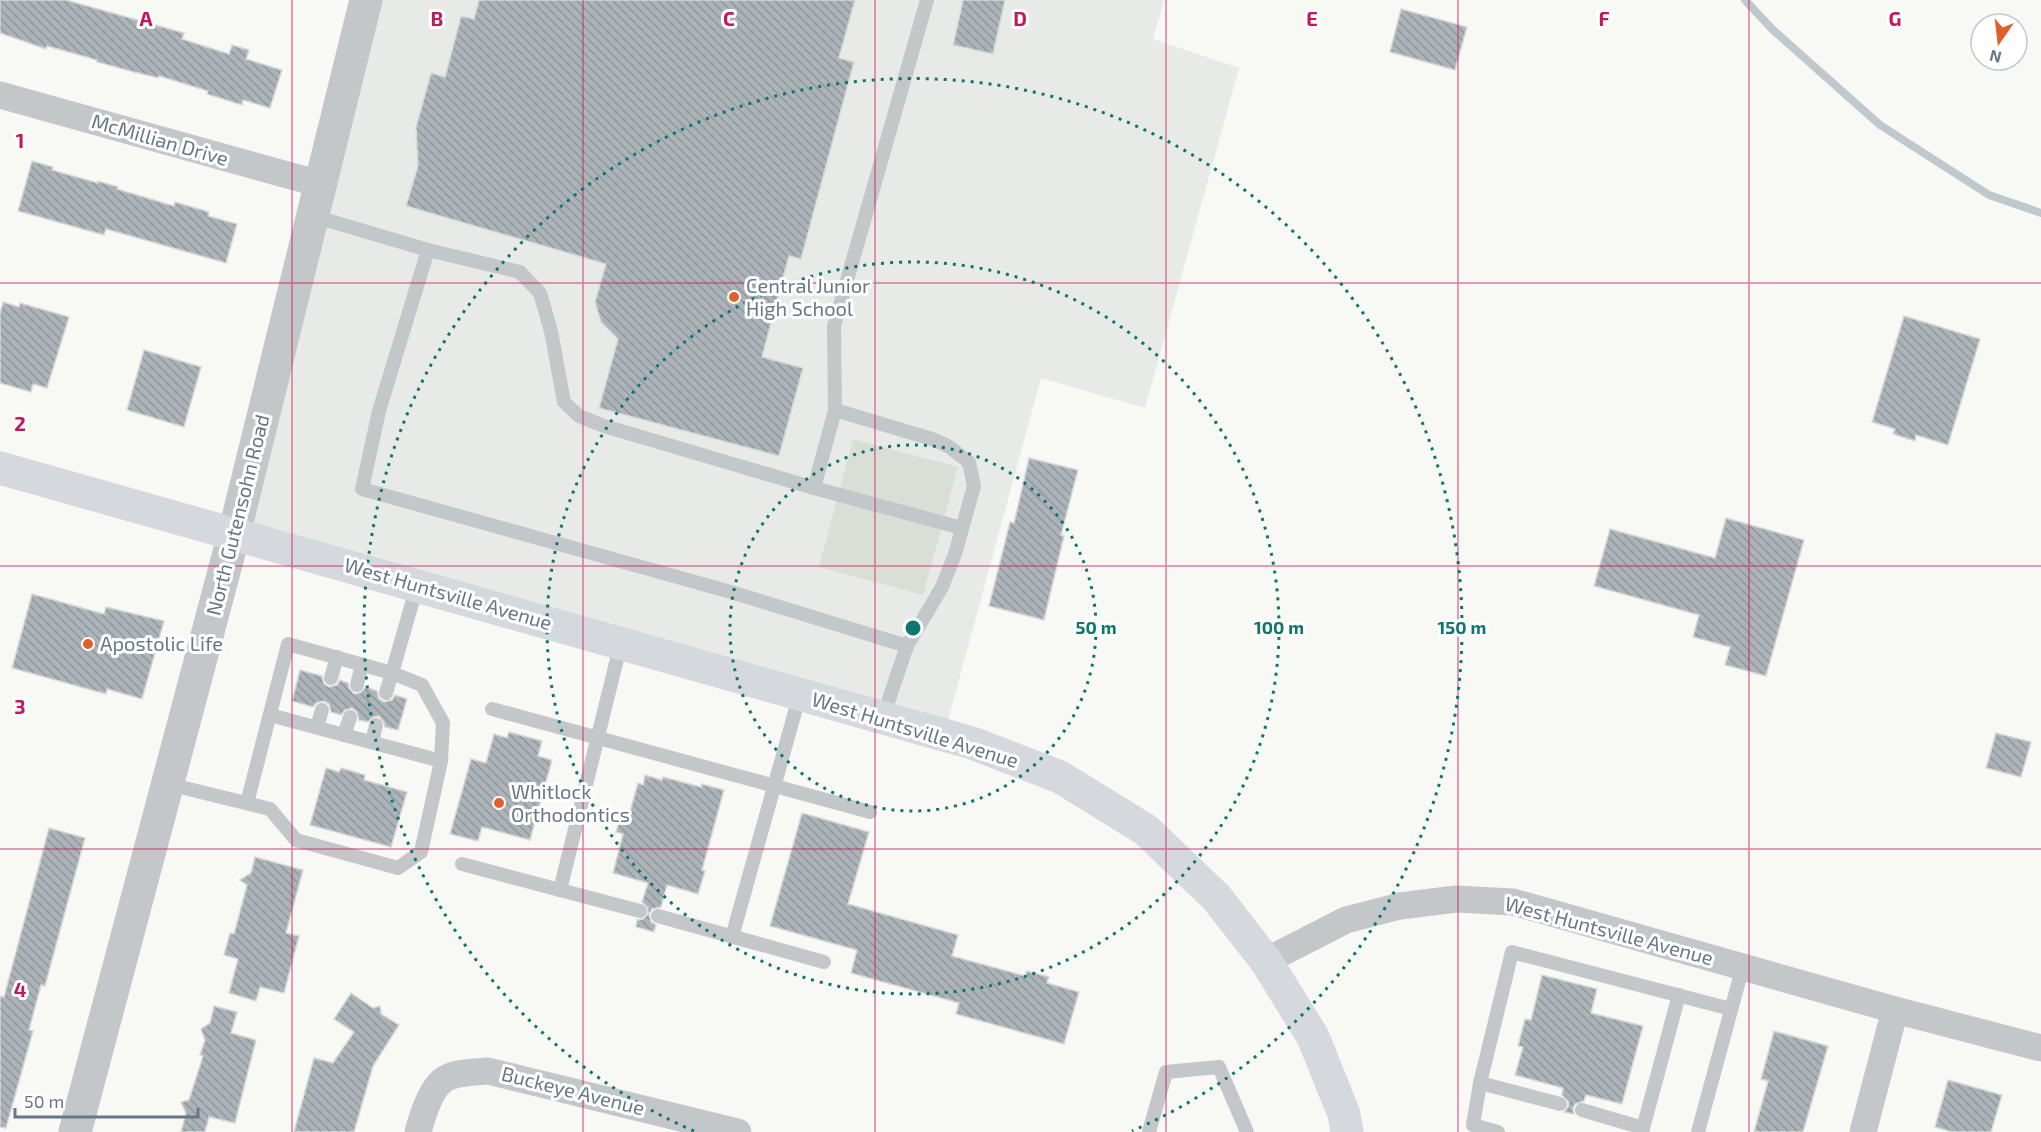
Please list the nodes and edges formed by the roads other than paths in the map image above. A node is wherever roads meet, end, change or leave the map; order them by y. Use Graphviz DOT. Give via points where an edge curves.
graph roads {
  1 [pos="366,0"];
  2 [pos="927,0"];
  3 [pos="0,95"];
  4 [pos="320,184"];
  5 [pos="312,216"];
  6 [pos="428,250"];
  7 [pos="835,410"];
  8 [pos="0,468"];
  9 [pos="814,488"];
  10 [pos="962,528"];
  11 [pos="234,534"];
  12 [pos="417,586"];
  13 [pos="621,643"];
  14 [pos="907,645"];
  15 [pos="337,657"];
  16 [pos="362,664"];
  17 [pos="392,673"];
  18 [pos="331,678"];
  19 [pos="357,685"];
  20 [pos="386,693"];
  21 [pos="800,694"];
  22 [pos="492,709"];
  23 [pos="322,710"];
  24 [pos="270,715"];
  25 [pos="350,717"];
  26 [pos="883,717"];
  27 [pos="376,724"];
  28 [pos="317,727"];
  29 [pos="344,735"];
  30 [pos="598,737"];
  31 [pos="372,742"];
  32 [pos="441,761"];
  33 [pos="168,784"];
  34 [pos="774,786"];
  35 [pos="247,803"];
  36 [pos="870,812"];
  37 [pos="462,864"];
  38 [pos="560,890"];
  39 [pos="640,911"];
  40 [pos="658,916"];
  41 [pos="732,937"];
  42 [pos="1266,961"];
  43 [pos="824,962"];
  44 [pos="1743,966"];
  45 [pos="1679,995"];
  46 [pos="1731,1009"];
  47 [pos="1894,1010"];
  48 [pos="2041,1048"];
  49 [pos="1480,1083"];
  50 [pos="1560,1104"];
  51 [pos="1582,1110"];
  52 [pos="1643,1130"];
  53 [pos="75,1132"];
  54 [pos="418,1132"];
  55 [pos="738,1132"];
  56 [pos="1149,1132"];
  57 [pos="1247,1132"];
  58 [pos="1347,1132"];
  59 [pos="1498,1132"];
  60 [pos="1698,1132"];
  61 [pos="1863,1132"];
  1 -- 4 [label="street, North Gutensohn Road"];
  2 -- 7 [label="lane" via="834,326"];
  3 -- 4 [label="street, McMillian Drive"];
  4 -- 5 [label="street, North Gutensohn Road"];
  5 -- 6 [label="lane"];
  5 -- 11 [label="street, North Gutensohn Road"];
  6 -- 9 [label="lane" via="520,272 540,293 552,331 564,402 579,416"];
  6 -- 14 [label="lane" via="379,411 362,489"];
  7 -- 9 [label="lane"];
  7 -- 10 [label="lane" via="932,439 969,462 974,486"];
  8 -- 11 [label="main road, West Huntsville Avenue"];
  9 -- 10 [label="lane"];
  10 -- 14 [label="lane" via="942,587"];
  11 -- 12 [label="main road, West Huntsville Avenue"];
  11 -- 33 [label="street, North Gutensohn Road"];
  12 -- 13 [label="main road, West Huntsville Avenue"];
  12 -- 17 [label="lane"];
  13 -- 21 [label="main road, West Huntsville Avenue"];
  13 -- 30 [label="lane"];
  14 -- 26 [label="lane"];
  15 -- 16 [label="lane"];
  15 -- 18 [label="lane"];
  15 -- 24 [label="lane" via="288,644"];
  16 -- 17 [label="lane"];
  16 -- 19 [label="lane"];
  17 -- 20 [label="lane"];
  17 -- 32 [label="lane" via="422,685 443,723"];
  21 -- 26 [label="main road, West Huntsville Avenue"];
  21 -- 34 [label="lane"];
  22 -- 30 [label="lane"];
  23 -- 28 [label="lane"];
  24 -- 28 [label="lane"];
  24 -- 35 [label="lane"];
  25 -- 29 [label="lane"];
  26 -- 42 [label="main road, West Huntsville Avenue" via="972,743 1060,777 1146,830 1216,897"];
  27 -- 31 [label="lane"];
  28 -- 29 [label="lane"];
  29 -- 31 [label="lane"];
  30 -- 34 [label="lane"];
  30 -- 38 [label="lane"];
  31 -- 32 [label="lane"];
  32 -- 35 [label="lane" via="421,852 398,868 296,840 270,809"];
  33 -- 35 [label="lane"];
  33 -- 53 [label="street, North Gutensohn Road"];
  34 -- 36 [label="lane"];
  34 -- 41 [label="lane"];
  37 -- 38 [label="lane"];
  38 -- 39 [label="lane"];
  40 -- 41 [label="lane"];
  41 -- 43 [label="lane"];
  42 -- 44 [label="street, West Huntsville Avenue" via="1346,920 1400,906 1456,899 1513,902"];
  42 -- 58 [label="main road" via="1313,1037 1344,1114"];
  44 -- 46 [label="lane"];
  44 -- 47 [label="street, West Huntsville Avenue"];
  45 -- 46 [label="lane"];
  45 -- 49 [label="lane" via="1512,952"];
  45 -- 52 [label="lane"];
  46 -- 60 [label="lane"];
  47 -- 48 [label="street, West Huntsville Avenue"];
  47 -- 61 [label="street"];
  49 -- 50 [label="lane"];
  49 -- 59 [label="lane" via="1473,1125"];
  51 -- 52 [label="lane"];
  54 -- 55 [label="street, Buckeye Avenue" via="429,1099 442,1080 465,1072 488,1071"];
  56 -- 57 [label="lane" via="1166,1072 1220,1067"];
}
